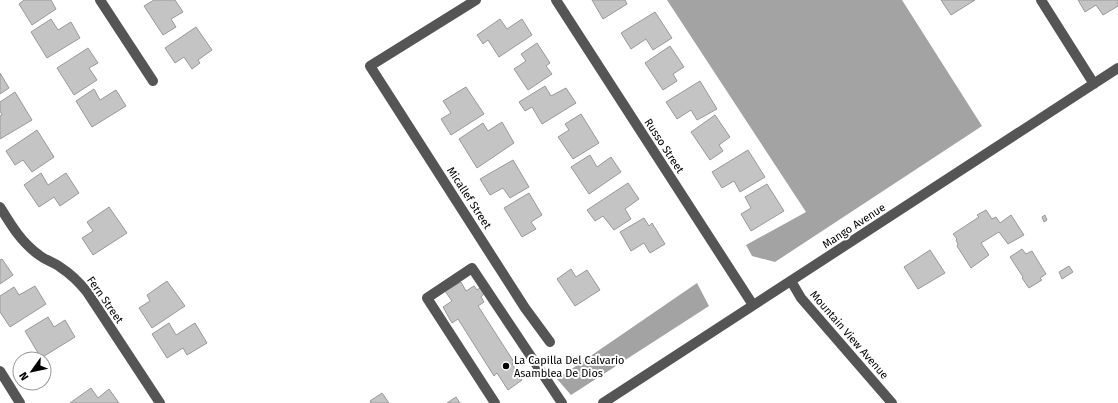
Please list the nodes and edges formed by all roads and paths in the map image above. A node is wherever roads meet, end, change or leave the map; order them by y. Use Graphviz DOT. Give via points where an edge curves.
graph roads {
  1 [pos="100,0"];
  2 [pos="476,0"];
  3 [pos="556,0"];
  4 [pos="1041,0"];
  5 [pos="1118,68"];
  6 [pos="153,81"];
  7 [pos="1094,84"];
  8 [pos="0,208"];
  9 [pos="791,281"];
  10 [pos="753,305"];
  11 [pos="550,342"];
  12 [pos="0,371"];
  13 [pos="20,403"];
  14 [pos="160,403"];
  15 [pos="495,403"];
  16 [pos="562,403"];
  17 [pos="603,403"];
  18 [pos="892,403"];
  1 -- 6 [label="street"];
  2 -- 11 [label="street, Micallef Street" via="370,66 525,308"];
  3 -- 10 [label="street, Russo Street"];
  4 -- 7 [label="street"];
  5 -- 7 [label="street, Mango Avenue"];
  7 -- 9 [label="street, Mango Avenue"];
  8 -- 14 [label="street, Fern Street" via="27,246 74,277 87,292"];
  9 -- 10 [label="street, Mango Avenue"];
  9 -- 18 [label="street, Mountain View Avenue" via="801,298"];
  10 -- 17 [label="street, Mango Avenue"];
  12 -- 13 [label="street"];
  15 -- 16 [label="street" via="427,298 472,268"];
}
